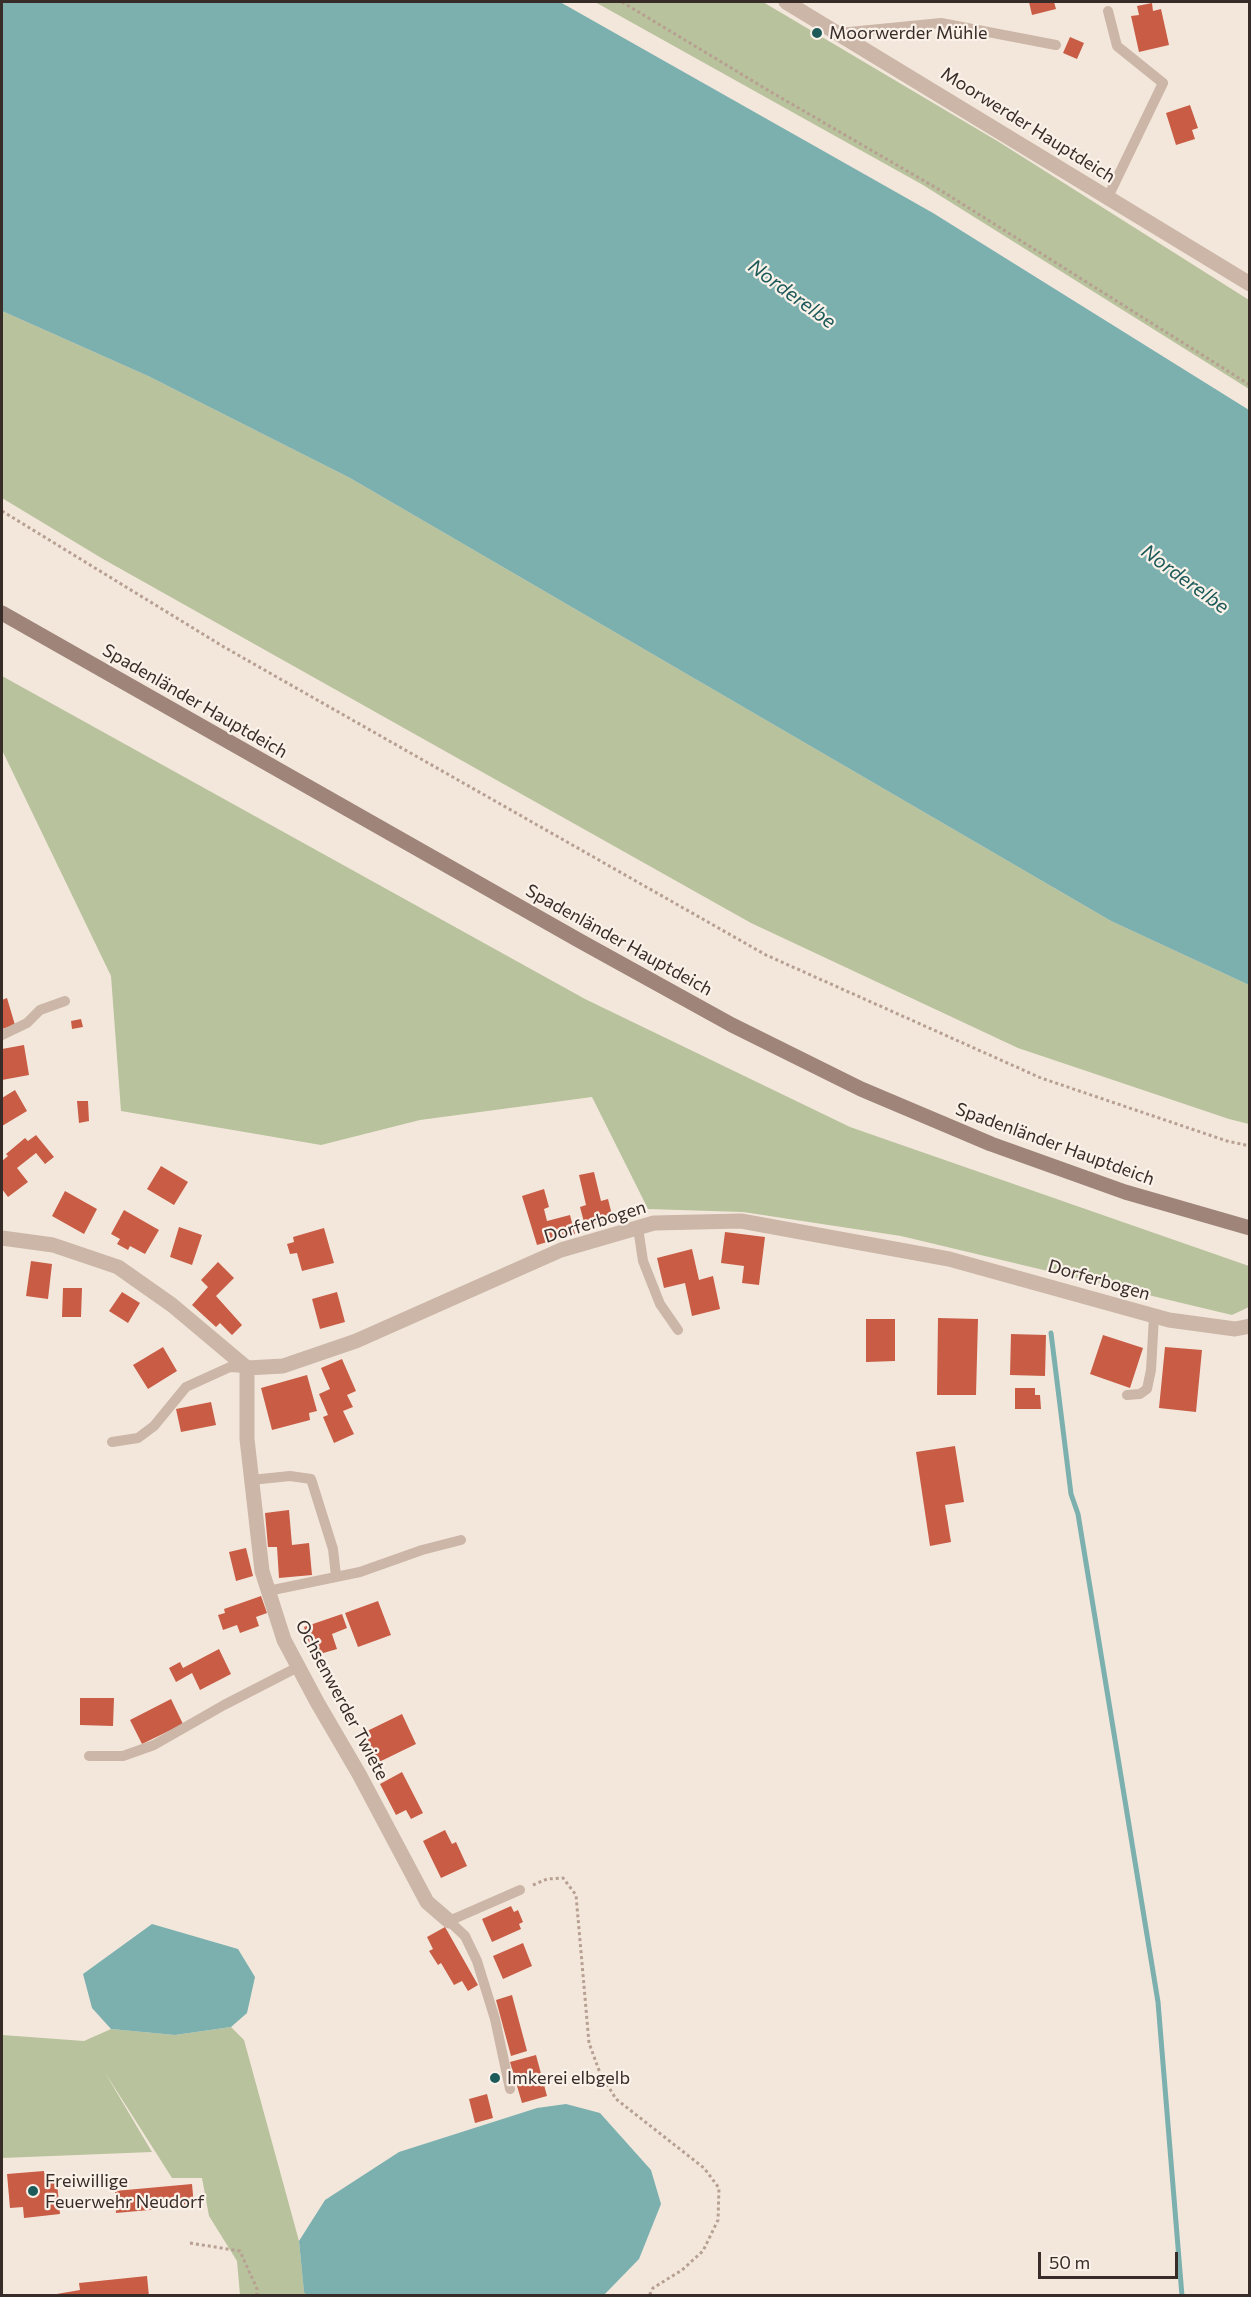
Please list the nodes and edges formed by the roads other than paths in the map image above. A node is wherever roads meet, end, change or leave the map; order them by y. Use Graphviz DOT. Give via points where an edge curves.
graph roads {
  1 [pos="786,2"];
  2 [pos="1108,11"];
  3 [pos="839,33"];
  4 [pos="1056,45"];
  5 [pos="1108,197"];
  6 [pos="1250,284"];
  7 [pos="2,613"];
  8 [pos="65,1001"];
  9 [pos="2,1035"];
  10 [pos="638,1228"];
  11 [pos="1250,1228"];
  12 [pos="2,1238"];
  13 [pos="1154,1316"];
  14 [pos="1250,1326"];
  15 [pos="678,1330"];
  16 [pos="246,1368"];
  17 [pos="1127,1395"];
  18 [pos="112,1442"];
  19 [pos="251,1480"];
  20 [pos="461,1540"];
  21 [pos="336,1576"];
  22 [pos="268,1591"];
  23 [pos="298,1667"];
  24 [pos="89,1756"];
  25 [pos="520,1890"];
  26 [pos="450,1921"];
  27 [pos="510,2089"];
  1 -- 3 [label="street, Moorwerder Hauptdeich"];
  2 -- 5 [label="lane" via="1118,46 1163,83"];
  3 -- 4 [label="lane" via="941,23"];
  3 -- 5 [label="street, Moorwerder Hauptdeich"];
  5 -- 6 [label="street, Moorwerder Hauptdeich"];
  7 -- 11 [label="street, Spadenländer Hauptdeich" via="580,942 732,1025 861,1089 991,1144 1125,1192"];
  8 -- 9 [label="lane" via="40,1010 27,1023"];
  10 -- 13 [label="street, Dorferbogen" via="654,1223 741,1221 949,1259"];
  10 -- 15 [label="lane" via="643,1261 660,1304"];
  10 -- 16 [label="street, Dorferbogen" via="561,1250 356,1341 283,1366"];
  12 -- 16 [label="street" via="53,1245 118,1267 172,1305"];
  13 -- 14 [label="street, Dorferbogen" via="1235,1329"];
  13 -- 17 [label="lane" via="1147,1389"];
  16 -- 18 [label="lane" via="230,1366 186,1387 154,1426 138,1438"];
  16 -- 19 [label="street, Ochsenwerder Twiete"];
  19 -- 21 [label="lane" via="290,1476 311,1479 333,1549"];
  19 -- 22 [label="street, Ochsenwerder Twiete"];
  20 -- 21 [label="lane"];
  21 -- 22 [label="lane"];
  22 -- 23 [label="street, Ochsenwerder Twiete" via="284,1640"];
  23 -- 24 [label="lane" via="154,1745 123,1756"];
  23 -- 26 [label="street, Ochsenwerder Twiete" via="428,1902"];
  25 -- 26 [label="lane"];
  26 -- 27 [label="lane" via="465,1936 477,1961"];
}
